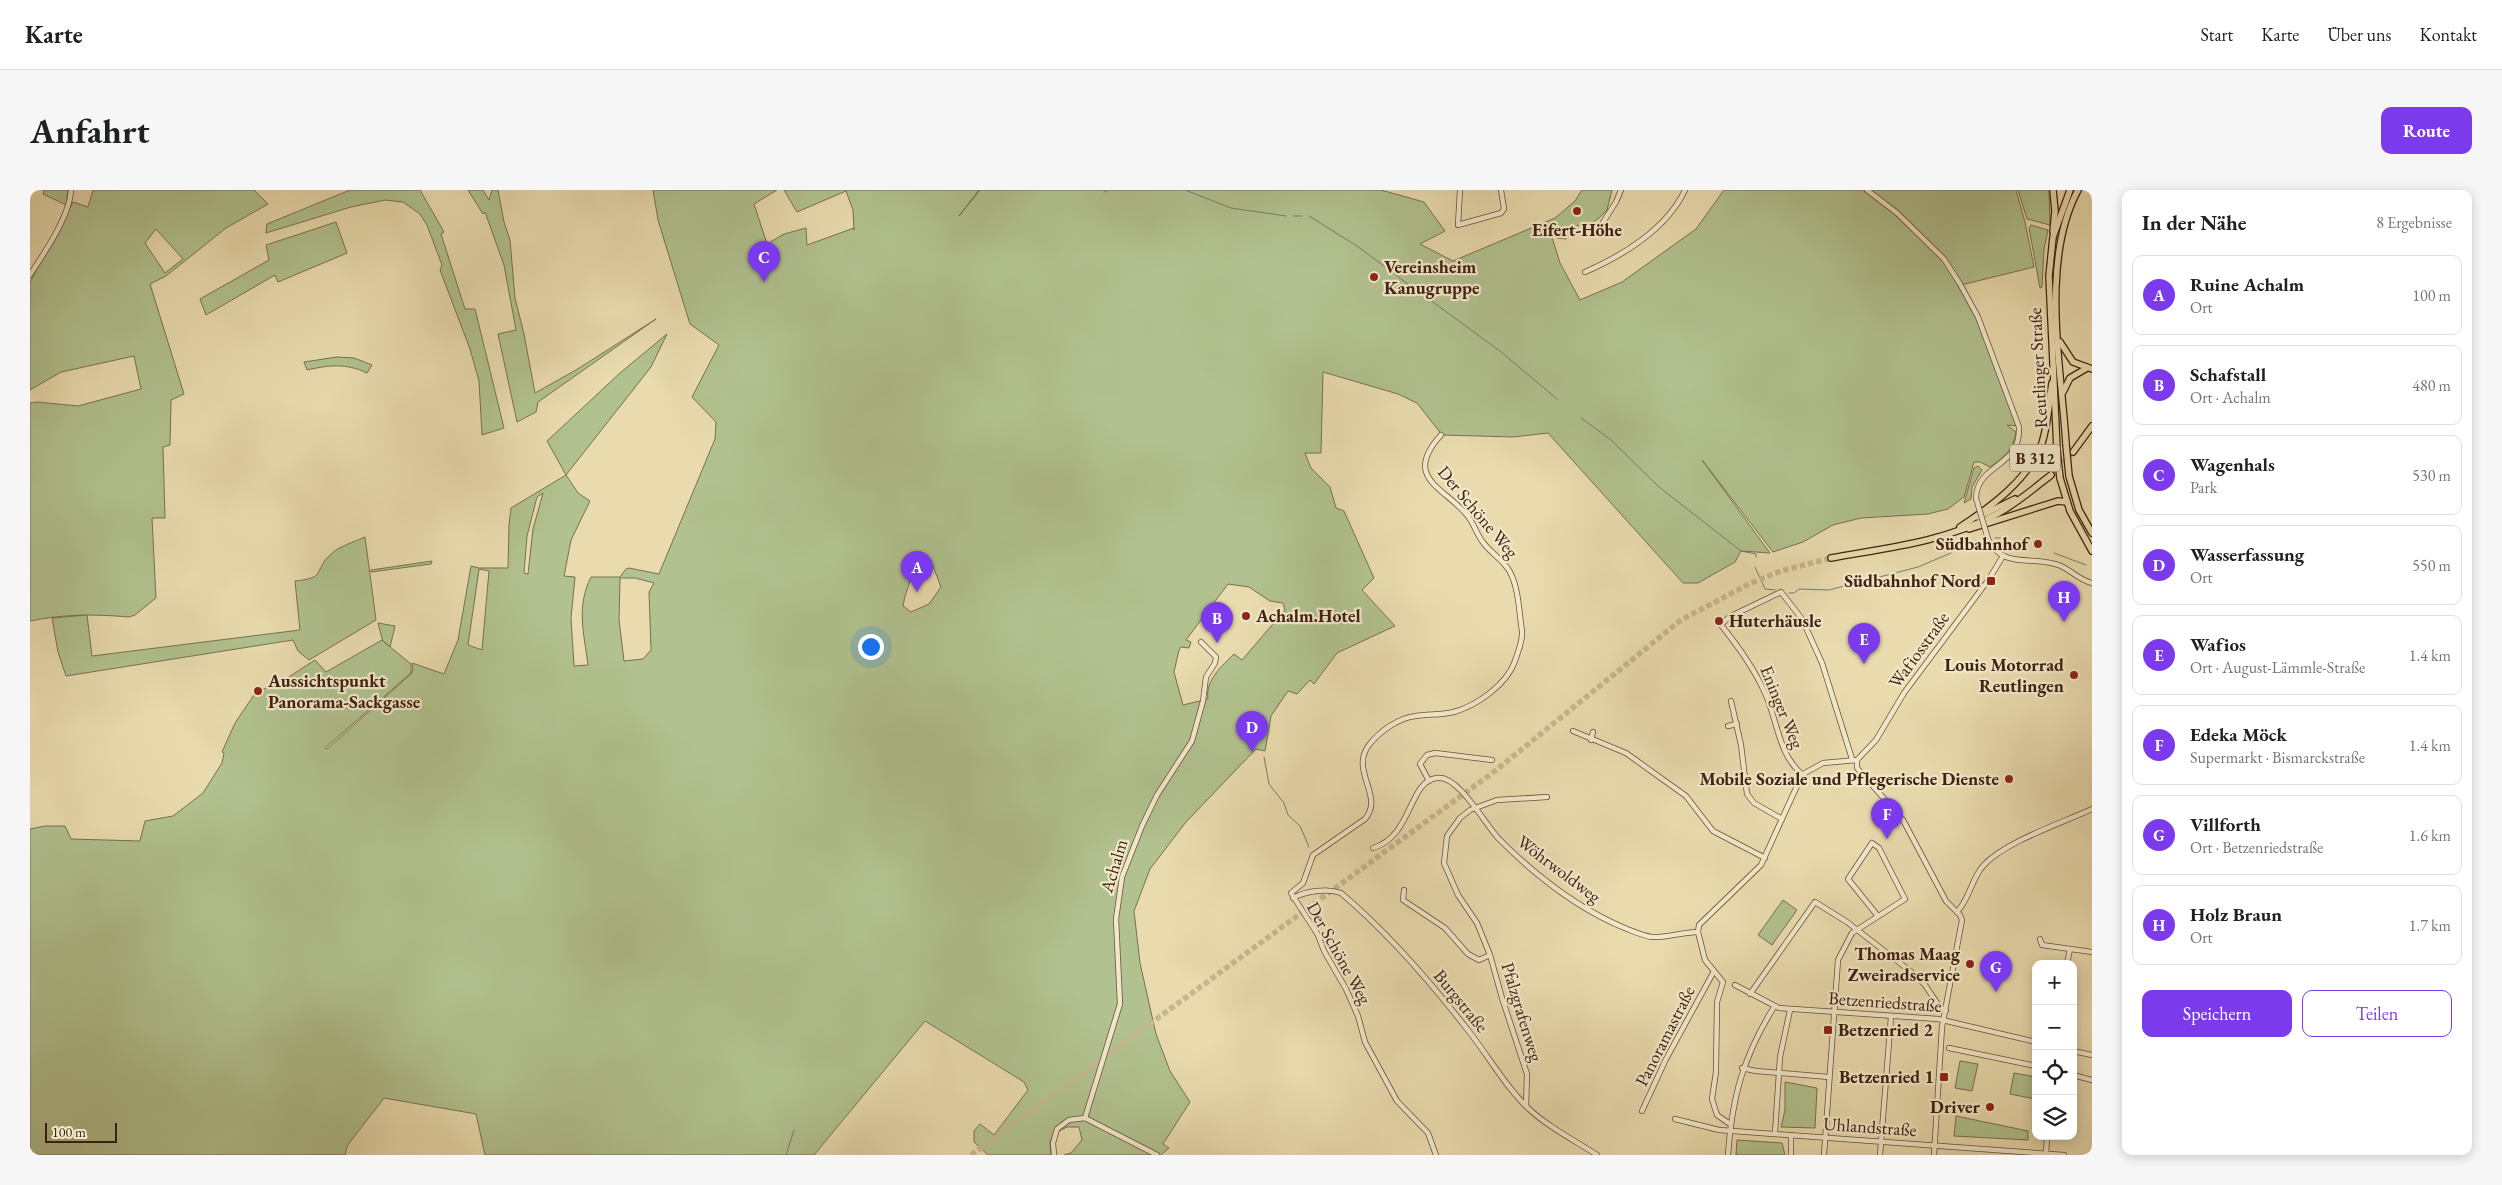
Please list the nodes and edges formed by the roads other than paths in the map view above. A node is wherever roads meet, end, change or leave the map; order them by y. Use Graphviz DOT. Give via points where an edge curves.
graph roads {
  1 [pos="71,190"];
  2 [pos="1460,190"];
  3 [pos="1501,190"];
  4 [pos="1621,190"];
  5 [pos="1685,190"];
  6 [pos="1867,190"];
  7 [pos="2053,190"];
  8 [pos="2070,190"];
  9 [pos="2078,190"];
  10 [pos="1600,227"];
  11 [pos="2053,237"];
  12 [pos="1585,272"];
  13 [pos="30,275"];
  14 [pos="2058,338"];
  15 [pos="2054,366"];
  16 [pos="2089,368"];
  17 [pos="2063,394"];
  18 [pos="2092,426"];
  19 [pos="1442,435"];
  20 [pos="2073,452"];
  21 [pos="2051,475"];
  22 [pos="2025,495"];
  23 [pos="2067,502"];
  24 [pos="1967,522"];
  25 [pos="1951,532"];
  26 [pos="2092,533"];
  27 [pos="2092,551"];
  28 [pos="2003,556"];
  29 [pos="1831,558"];
  30 [pos="2092,579"];
  31 [pos="2085,581"];
  32 [pos="2092,583"];
  33 [pos="1201,642"];
  34 [pos="1731,701"];
  35 [pos="1737,724"];
  36 [pos="1728,726"];
  37 [pos="1573,731"];
  38 [pos="1593,732"];
  39 [pos="1591,740"];
  40 [pos="1492,760"];
  41 [pos="1854,760"];
  42 [pos="1803,775"];
  43 [pos="1429,781"];
  44 [pos="1547,797"];
  45 [pos="1474,808"];
  46 [pos="2092,809"];
  47 [pos="1782,820"];
  48 [pos="1373,848"];
  49 [pos="1765,858"];
  50 [pos="1404,890"];
  51 [pos="1293,898"];
  52 [pos="1957,912"];
  53 [pos="1877,915"];
  54 [pos="1856,930"];
  55 [pos="1698,932"];
  56 [pos="2040,939"];
  57 [pos="2070,949"];
  58 [pos="2092,952"];
  59 [pos="1490,955"];
  60 [pos="2068,960"];
  61 [pos="1713,973"];
  62 [pos="1735,985"];
  63 [pos="1750,994"];
  64 [pos="1774,1007"];
  65 [pos="1790,1010"];
  66 [pos="1946,1011"];
  67 [pos="1834,1012"];
  68 [pos="1890,1017"];
  69 [pos="1944,1019"];
  70 [pos="1957,1023"];
  71 [pos="1943,1033"];
  72 [pos="2032,1041"];
  73 [pos="1949,1048"];
  74 [pos="2077,1052"];
  75 [pos="2092,1055"];
  76 [pos="2032,1065"];
  77 [pos="1742,1068"];
  78 [pos="1779,1073"];
  79 [pos="2077,1076"];
  80 [pos="1829,1077"];
  81 [pos="2092,1080"];
  82 [pos="1526,1107"];
  83 [pos="1642,1112"];
  84 [pos="1085,1118"];
  85 [pos="1675,1119"];
  86 [pos="1730,1124"];
  87 [pos="1730,1130"];
  88 [pos="1775,1133"];
  89 [pos="1791,1135"];
  90 [pos="1825,1138"];
  91 [pos="2048,1140"];
  92 [pos="1881,1142"];
  93 [pos="1936,1146"];
  94 [pos="2046,1154"];
  95 [pos="1054,1155"];
  96 [pos="1157,1155"];
  97 [pos="1436,1155"];
  98 [pos="1597,1155"];
  99 [pos="1728,1155"];
  100 [pos="1791,1155"];
  101 [pos="1824,1155"];
  102 [pos="1880,1155"];
  103 [pos="1934,1155"];
  104 [pos="2064,1155"];
  1 -- 13 [label="street" via="60,222"];
  2 -- 3 [label="street" via="1458,225 1501,213 1504,209"];
  4 -- 10 [label="street"];
  5 -- 12 [label="street" via="1651,232 1626,251"];
  6 -- 28 [label="street, bridge" via="1897,213 1944,260 1960,284 1978,317 2019,427 2019,441 2014,451 1982,478 1977,487 1976,498 1988,539"];
  7 -- 11 [label="main road, B 312"];
  8 -- 11 [label="main road, B 312"];
  9 -- 14 [label="main road, Reutlinger Straße" via="2059,241 2056,276"];
  11 -- 15 [label="main road, Reutlinger Straße / B 312" via="2049,276"];
  14 -- 16 [label="main road" via="2068,358"];
  14 -- 17 [label="main road, Reutlinger Straße"];
  15 -- 23 [label="main road, Reutlinger Straße, bridge" via="2060,478"];
  15 -- 24 [label="main road, B 312" via="2045,432 2031,466 2015,484"];
  16 -- 17 [label="main road" via="2070,378"];
  17 -- 26 [label="main road, Reutlinger Straße, bridge" via="2070,476 2075,499"];
  18 -- 20 [label="main road, B 312"];
  19 -- 51 [label="street, Der Schöne Weg" via="1428,451 1426,473 1438,490 1468,515 1481,540 1511,574 1522,635 1511,673 1504,683 1466,707 1402,720 1386,729 1368,746 1362,765 1372,800 1370,813 1314,855 1303,883 1291,893"];
  21 -- 22 [label="main road, B 312"];
  22 -- 24 [label="main road, B 312"];
  22 -- 25 [label="main road, B 312" via="1995,516"];
  23 -- 25 [label="main road, B 312" via="2058,501 1975,528"];
  23 -- 27 [label="main road, Reutlinger Straße"];
  24 -- 25 [label="main road, B 312"];
  25 -- 29 [label="main road, B 312" via="1904,546"];
  28 -- 31 [label="street" via="2015,560 2044,560 2062,566"];
  28 -- 41 [label="street, Wafiosstraße" via="1904,693 1876,740"];
  30 -- 31 [label="street"];
  31 -- 32 [label="street"];
  33 -- 84 [label="street, Achalm" via="1216,657 1206,677 1197,728 1157,795 1122,877 1116,919 1120,1004"];
  34 -- 35 [label="street"];
  35 -- 36 [label="street"];
  35 -- 47 [label="street" via="1747,794"];
  37 -- 39 [label="street"];
  38 -- 39 [label="street"];
  39 -- 49 [label="street" via="1630,756 1686,796 1713,831"];
  40 -- 43 [label="street" via="1427,754 1420,764"];
  41 -- 42 [label="street" via="1819,764"];
  41 -- 42 [label="street, Eninger Weg" via="1818,655 1802,619 1781,592 1729,617 1721,625 1757,676 1775,718 1786,756"];
  41 -- 52 [label="street" via="1859,771 1907,825 1943,896"];
  42 -- 47 [label="street"];
  43 -- 45 [label="street, Wöhrwoldweg" via="1442,778 1452,782"];
  43 -- 48 [label="street" via="1416,796 1395,836"];
  44 -- 45 [label="street, Pfalzgrafenweg" via="1497,800"];
  45 -- 55 [label="street, Wöhrwoldweg" via="1492,832 1522,861 1595,914 1651,937"];
  45 -- 59 [label="street, Pfalzgrafenweg" via="1460,818 1447,836 1444,863 1458,895 1477,923"];
  46 -- 52 [label="street" via="2004,849 1984,865"];
  47 -- 49 [label="street"];
  49 -- 55 [label="street" via="1702,920"];
  50 -- 59 [label="street, Pfalzgrafenweg" via="1403,900 1445,928 1468,954 1479,960"];
  51 -- 82 [label="street, Burgstraße" via="1328,890 1347,898 1394,942 1468,1030"];
  51 -- 97 [label="street, Der Schöne Weg" via="1318,935 1346,989 1366,1042 1397,1101 1428,1133"];
  52 -- 66 [label="street" via="1963,924"];
  53 -- 53 [label="street" via="1905,899 1879,848 1872,843 1848,879"];
  53 -- 54 [label="street"];
  54 -- 63 [label="street" via="1815,902"];
  54 -- 66 [label="street" via="1914,974"];
  54 -- 67 [label="street" via="1838,960"];
  55 -- 61 [label="street" via="1705,960"];
  56 -- 57 [label="street" via="2042,945"];
  57 -- 58 [label="street"];
  57 -- 60 [label="street"];
  59 -- 82 [label="street, Pfalzgrafenweg" via="1528,1074"];
  61 -- 83 [label="street, Panoramastraße" via="1666,1058"];
  61 -- 86 [label="street" via="1723,984 1717,1002 1713,1103 1718,1115"];
  62 -- 63 [label="street, Betzenriedstraße"];
  63 -- 64 [label="street, Betzenriedstraße"];
  64 -- 65 [label="street, Betzenriedstraße"];
  64 -- 77 [label="street"];
  65 -- 67 [label="street, Betzenriedstraße"];
  65 -- 78 [label="street"];
  66 -- 69 [label="street"];
  67 -- 68 [label="street, Betzenriedstraße"];
  67 -- 80 [label="street"];
  68 -- 69 [label="street, Betzenriedstraße"];
  68 -- 92 [label="street"];
  69 -- 70 [label="street, Betzenriedstraße"];
  69 -- 71 [label="street"];
  70 -- 71 [label="street"];
  70 -- 72 [label="street, Betzenriedstraße"];
  71 -- 93 [label="street"];
  73 -- 76 [label="street"];
  74 -- 75 [label="street"];
  77 -- 78 [label="street"];
  77 -- 86 [label="street"];
  78 -- 80 [label="street"];
  78 -- 88 [label="street"];
  79 -- 81 [label="street"];
  80 -- 90 [label="street"];
  82 -- 98 [label="street, Burgstraße" via="1542,1121"];
  84 -- 95 [label="street" via="1069,1120 1058,1129 1053,1143"];
  84 -- 96 [label="street"];
  85 -- 87 [label="street, Uhlandstraße"];
  86 -- 87 [label="street"];
  87 -- 88 [label="street, Uhlandstraße"];
  87 -- 99 [label="street"];
  88 -- 89 [label="street, Uhlandstraße"];
  89 -- 90 [label="street, Uhlandstraße"];
  89 -- 100 [label="street"];
  90 -- 92 [label="street, Uhlandstraße"];
  90 -- 101 [label="street"];
  91 -- 94 [label="street"];
  92 -- 93 [label="street, Uhlandstraße"];
  92 -- 102 [label="street"];
  93 -- 94 [label="street, Uhlandstraße"];
  93 -- 103 [label="street"];
  94 -- 104 [label="street, Uhlandstraße"];
}
